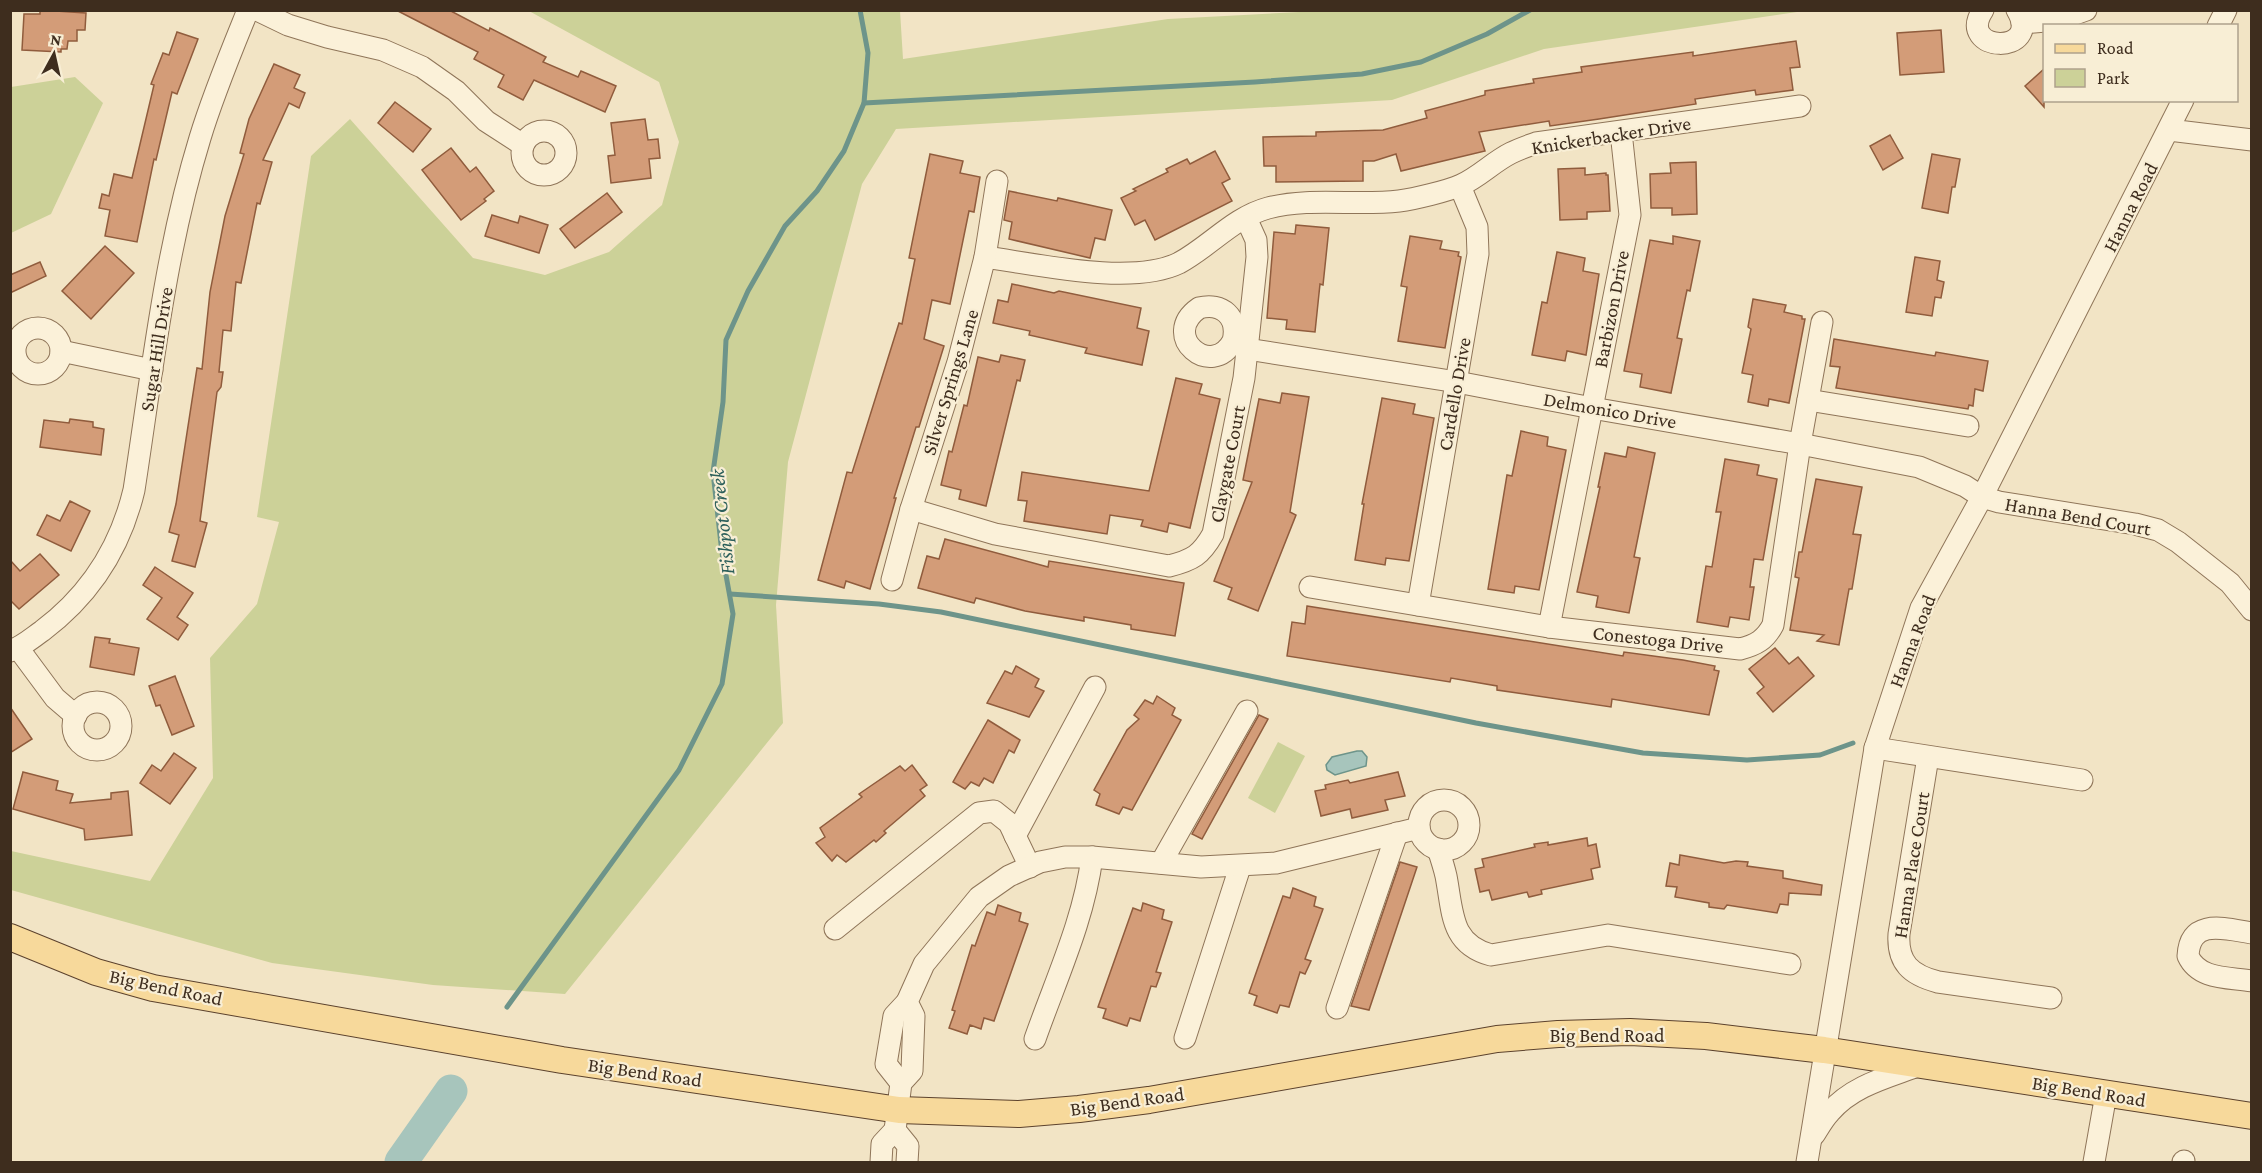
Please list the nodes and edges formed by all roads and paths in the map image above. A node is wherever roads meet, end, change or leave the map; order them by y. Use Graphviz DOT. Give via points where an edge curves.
graph roads {
  1 [pos="249,10"];
  2 [pos="257,10"];
  3 [pos="1983,10"];
  4 [pos="2086,10"];
  5 [pos="2226,10"];
  6 [pos="2020,17"];
  7 [pos="2219,24"];
  8 [pos="2182,102"];
  9 [pos="1800,106"];
  10 [pos="2169,130"];
  11 [pos="1621,132"];
  12 [pos="2252,140"];
  13 [pos="523,145"];
  14 [pos="997,181"];
  15 [pos="1460,186"];
  16 [pos="1246,218"];
  17 [pos="985,257"];
  18 [pos="1822,322"];
  19 [pos="1240,345"];
  20 [pos="61,351"];
  21 [pos="152,370"];
  22 [pos="1457,382"];
  23 [pos="1808,400"];
  24 [pos="1592,408"];
  25 [pos="1968,426"];
  26 [pos="1800,444"];
  27 [pos="1982,497"];
  28 [pos="911,509"];
  29 [pos="892,580"];
  30 [pos="1310,587"];
  31 [pos="1418,605"];
  32 [pos="2252,610"];
  33 [pos="1549,627"];
  34 [pos="14,650"];
  35 [pos="1095,687"];
  36 [pos="1247,711"];
  37 [pos="76,716"];
  38 [pos="1875,748"];
  39 [pos="1928,757"];
  40 [pos="2082,780"];
  41 [pos="1419,828"];
  42 [pos="1397,833"];
  43 [pos="1015,836"];
  44 [pos="1438,849"];
  45 [pos="1092,857"];
  46 [pos="1161,863"];
  47 [pos="1030,867"];
  48 [pos="1240,867"];
  49 [pos="835,929"];
  50 [pos="2252,933"];
  51 [pos="10,937"];
  52 [pos="1790,964"];
  53 [pos="2252,981"];
  54 [pos="2051,998"];
  55 [pos="1337,1008"];
  56 [pos="1035,1038"];
  57 [pos="1185,1038"];
  58 [pos="1824,1050"];
  59 [pos="1920,1065"];
  60 [pos="2106,1094"];
  61 [pos="2252,1116"];
  62 [pos="897,1120"];
  63 [pos="1810,1140"];
  64 [pos="881,1162"];
  65 [pos="907,1162"];
  66 [pos="1807,1162"];
  67 [pos="2094,1162"];
  1 -- 21 [label="street, Sugar Hill Drive" via="200,138 174,246"];
  2 -- 13 [label="street" via="288,25 383,50 422,67 456,91 486,121"];
  3 -- 6 [label="street" via="1978,27 1992,43 2012,41 2021,30"];
  4 -- 6 [label="street" via="2058,20"];
  5 -- 7 [label="street"];
  8 -- 10 [label="street, Hanna Road"];
  9 -- 11 [label="street, Knickerbacker Drive"];
  10 -- 12 [label="street"];
  10 -- 27 [label="street, Hanna Road"];
  11 -- 15 [label="street, Knickerbacker Drive" via="1536,143 1509,153"];
  11 -- 24 [label="street, Barbizon Drive" via="1630,215"];
  14 -- 17 [label="street, Silver Springs Lane"];
  15 -- 16 [label="street, Knickerbacker Drive" via="1400,201 1292,203 1266,208"];
  15 -- 22 [label="street, Cardello Drive" via="1477,227 1478,254"];
  16 -- 17 [label="street, Knickerbacker Drive" via="1177,264 1155,270 1102,272"];
  16 -- 19 [label="street, Claygate Court" via="1256,240 1257,257"];
  17 -- 28 [label="street, Silver Springs Lane" via="958,362"];
  18 -- 23 [label="street, Conestoga Drive"];
  19 -- 22 [label="street, Delmonico Drive"];
  19 -- 28 [label="street, Claygate Court" via="1244,378 1214,534 1203,551 1188,561 1169,566 995,534"];
  20 -- 21 [label="street"];
  21 -- 34 [label="street, Sugar Hill Drive" via="134,490 117,544 99,574 72,605"];
  22 -- 24 [label="street, Delmonico Drive"];
  22 -- 31 [label="street, Cardello Drive"];
  23 -- 25 [label="street"];
  23 -- 26 [label="street, Conestoga Drive"];
  24 -- 26 [label="street, Delmonico Drive"];
  24 -- 33 [label="street, Barbizon Drive"];
  26 -- 27 [label="street, Delmonico Drive" via="1919,467"];
  26 -- 33 [label="street, Conestoga Drive" via="1773,625 1767,637 1740,649"];
  27 -- 32 [label="street, Hanna Bend Court" via="2158,530 2230,583"];
  27 -- 38 [label="street, Hanna Road" via="1921,608"];
  28 -- 29 [label="street, Silver Springs Lane"];
  30 -- 31 [label="street, Conestoga Drive"];
  31 -- 33 [label="street, Conestoga Drive"];
  34 -- 37 [label="street" via="54,698"];
  35 -- 43 [label="street"];
  36 -- 46 [label="street"];
  38 -- 39 [label="street"];
  38 -- 58 [label="street, Hanna Road"];
  39 -- 40 [label="street"];
  39 -- 54 [label="street, Hanna Place Court" via="1899,934 1898,948 1904,963 1913,972 1938,982"];
  41 -- 42 [label="street"];
  41 -- 44 [label="street" via="1426,843"];
  41 -- 44 [label="street" via="1423,812 1436,802 1451,802 1464,810 1469,825 1464,840 1450,849"];
  42 -- 48 [label="street" via="1276,863"];
  42 -- 55 [label="street"];
  43 -- 47 [label="street"];
  43 -- 49 [label="street" via="1009,823 994,811 979,813"];
  44 -- 52 [label="street" via="1458,934 1475,951 1491,956 1608,935"];
  45 -- 46 [label="street"];
  45 -- 47 [label="street" via="1065,857"];
  45 -- 56 [label="street" via="1081,912"];
  46 -- 48 [label="street"];
  47 -- 62 [label="street" via="979,897 924,964 907,1002 914,1016 912,1071 901,1083"];
  48 -- 57 [label="street"];
  50 -- 53 [label="street" via="2204,929 2191,939 2188,956 2197,970 2205,974"];
  51 -- 62 [label="main road, Big Bend Road" via="96,972 153,988"];
  58 -- 59 [label="main road, Big Bend Road"];
  58 -- 62 [label="main road, Big Bend Road" via="1706,1036 1558,1034 1497,1039 1149,1100 1019,1114"];
  58 -- 63 [label="street, Hanna Road"];
  59 -- 60 [label="main road, Big Bend Road"];
  59 -- 63 [label="street" via="1848,1095"];
  60 -- 61 [label="main road, Big Bend Road"];
  60 -- 67 [label="street"];
  62 -- 64 [label="street" via="882,1144"];
  62 -- 65 [label="street" via="908,1146"];
  63 -- 66 [label="street, Hanna Road"];
}
